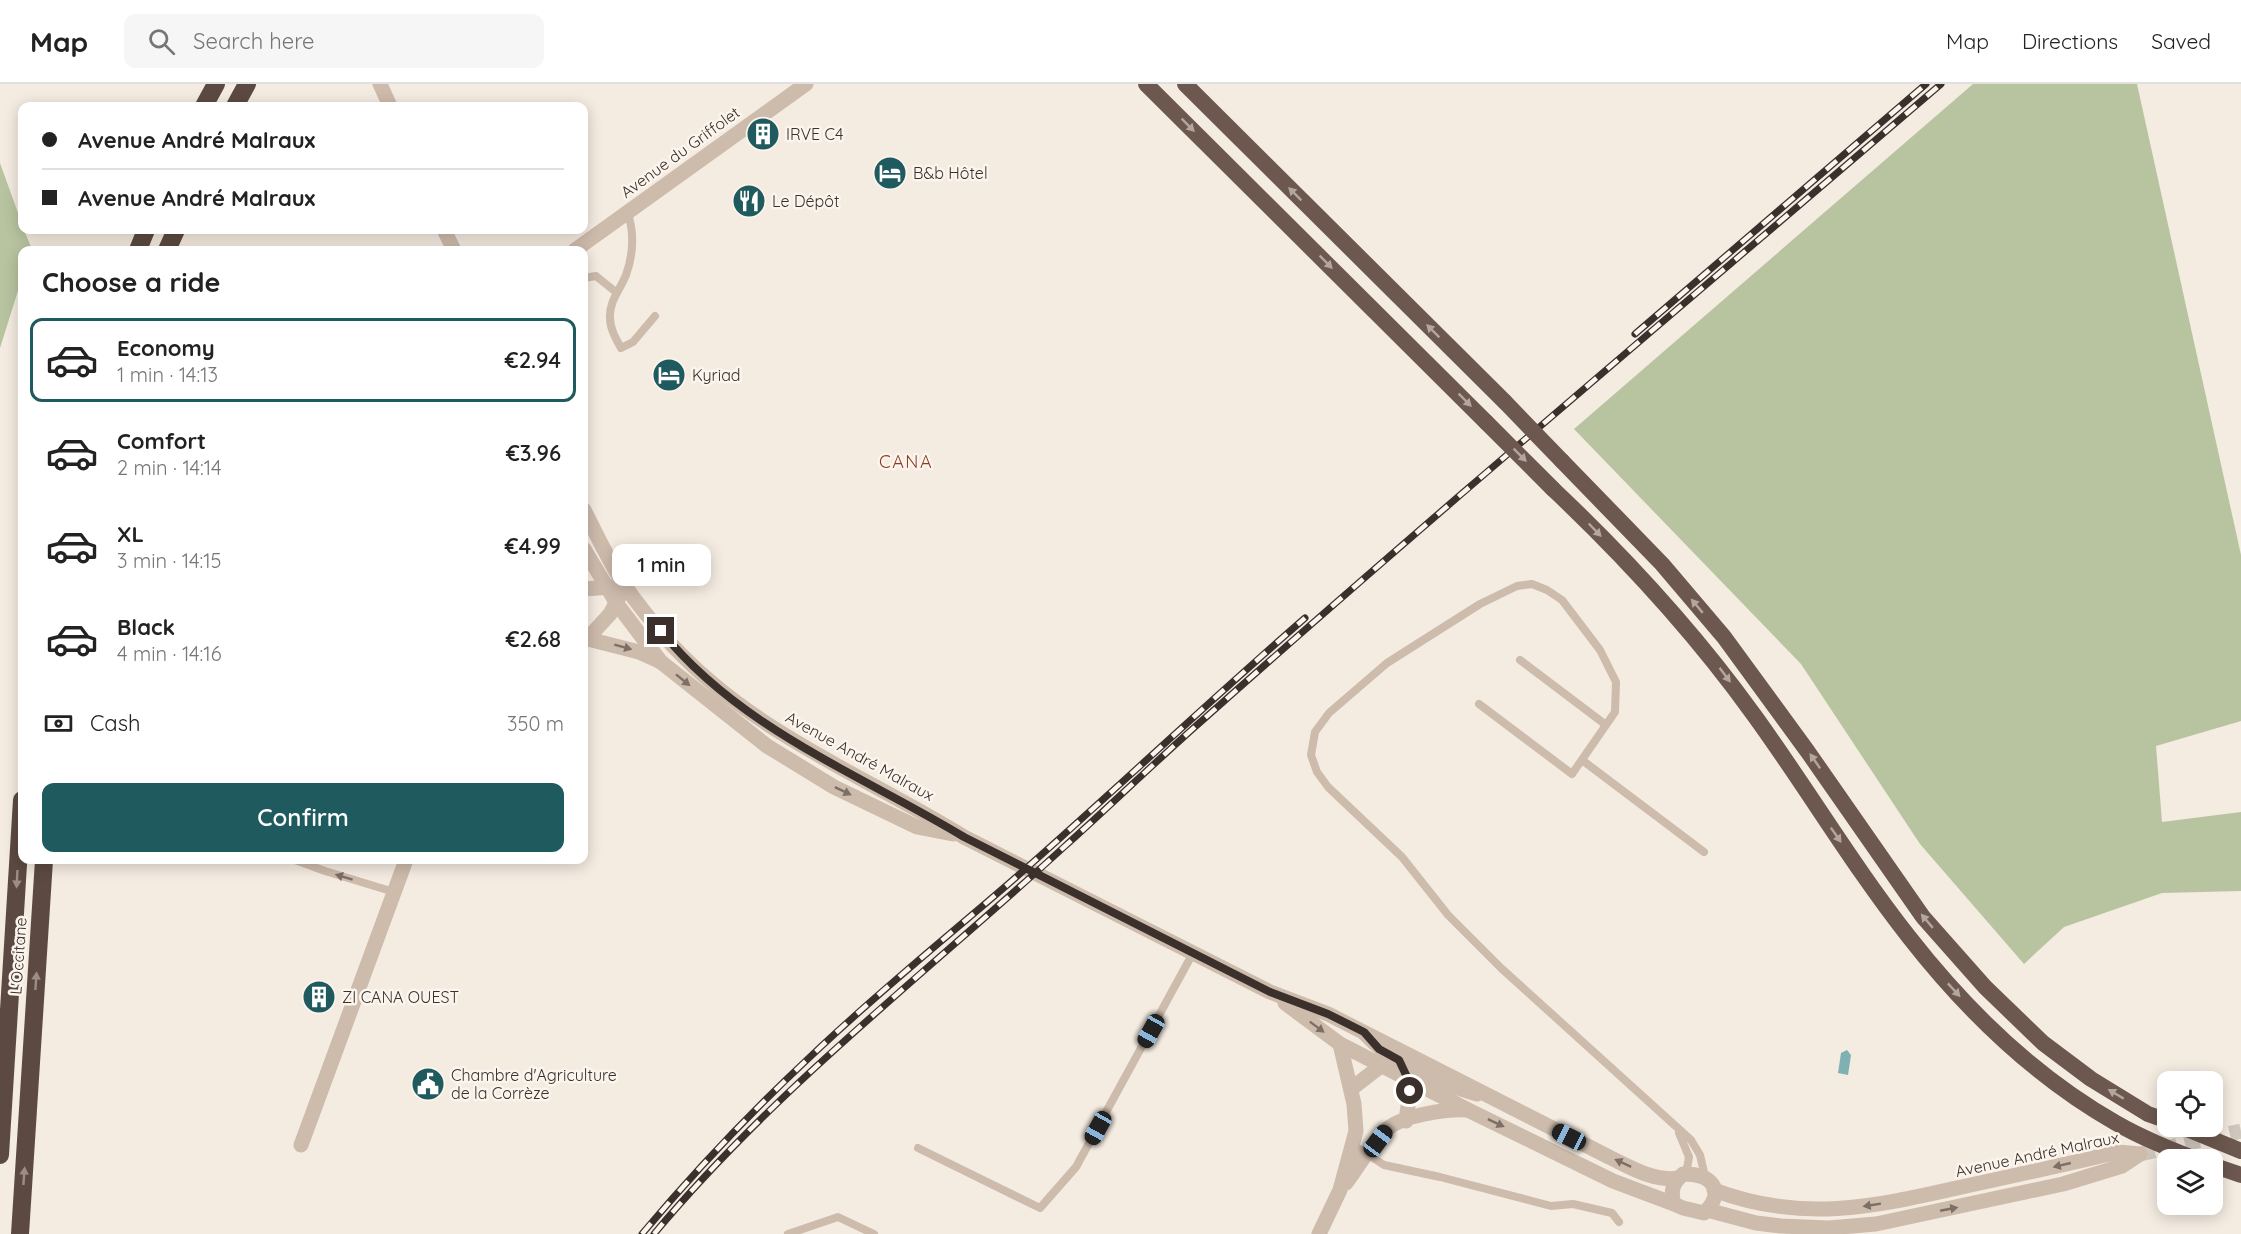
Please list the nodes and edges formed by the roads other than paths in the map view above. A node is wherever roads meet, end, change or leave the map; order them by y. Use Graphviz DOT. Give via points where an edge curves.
graph roads {
  1 [pos="216,84"];
  2 [pos="247,84"];
  3 [pos="380,84"];
  4 [pos="806,84"];
  5 [pos="1146,84"];
  6 [pos="1185,84"];
  7 [pos="206,102"];
  8 [pos="237,102"];
  9 [pos="388,102"];
  10 [pos="627,212"];
  11 [pos="580,246"];
  12 [pos="588,277"];
  13 [pos="617,293"];
  14 [pos="655,316"];
  15 [pos="588,517"];
  16 [pos="588,556"];
  17 [pos="625,586"];
  18 [pos="606,588"];
  19 [pos="588,589"];
  20 [pos="617,604"];
  21 [pos="588,636"];
  22 [pos="588,639"];
  23 [pos="1520,660"];
  24 [pos="662,662"];
  25 [pos="1479,704"];
  26 [pos="1606,725"];
  27 [pos="1582,760"];
  28 [pos="964,837"];
  29 [pos="1704,852"];
  30 [pos="18,864"];
  31 [pos="44,864"];
  32 [pos="306,864"];
  33 [pos="404,864"];
  34 [pos="394,892"];
  35 [pos="1193,953"];
  36 [pos="1270,992"];
  37 [pos="1364,1032"];
  38 [pos="1340,1044"];
  39 [pos="1399,1060"];
  40 [pos="1382,1065"];
  41 [pos="1407,1077"];
  42 [pos="1351,1089"];
  43 [pos="1492,1098"];
  44 [pos="1468,1110"];
  45 [pos="2157,1117"];
  46 [pos="1406,1121"];
  47 [pos="1678,1130"];
  48 [pos="2207,1137"];
  49 [pos="1352,1144"];
  50 [pos="302,1145"];
  51 [pos="918,1148"];
  52 [pos="2174,1149"];
  53 [pos="2241,1151"];
  54 [pos="1368,1153"];
  55 [pos="0,1155"];
  56 [pos="2223,1169"];
  57 [pos="2241,1175"];
  58 [pos="1682,1176"];
  59 [pos="1705,1177"];
  60 [pos="1340,1190"];
  61 [pos="1714,1190"];
  62 [pos="1674,1204"];
  63 [pos="1707,1210"];
  64 [pos="1620,1222"];
  65 [pos="20,1234"];
  66 [pos="788,1234"];
  67 [pos="874,1234"];
  68 [pos="1319,1234"];
  1 -- 7 [label="highway"];
  2 -- 8 [label="highway"];
  3 -- 9 [label="street"];
  4 -- 10 [label="street, Avenue du Griffolet"];
  5 -- 52 [label="highway, one-way, bridge" via="1647,583 1709,654 1908,936 1953,989 2019,1054 2072,1095 2116,1123"];
  45 -- 6 [label="highway, one-way, bridge" via="2091,1080 2043,1043 1985,987 1923,917 1724,637 1662,564"];
  10 -- 11 [label="street, Avenue du Griffolet"];
  10 -- 13 [label="lane" via="632,224 631,257"];
  12 -- 13 [label="lane" via="596,276"];
  13 -- 14 [label="lane" via="610,320 621,348 633,342"];
  15 -- 17 [label="street, Avenue André Malraux"];
  16 -- 18 [label="street, Avenue André Malraux"];
  17 -- 18 [label="street"];
  17 -- 20 [label="street"];
  17 -- 28 [label="street, Avenue André Malraux" via="674,646 713,683 777,732"];
  18 -- 19 [label="street"];
  18 -- 20 [label="street, Avenue André Malraux"];
  20 -- 21 [label="street"];
  20 -- 24 [label="street, Avenue André Malraux"];
  22 -- 24 [label="street, one-way"];
  23 -- 26 [label="lane"];
  24 -- 28 [label="street, Avenue André Malraux, one-way" via="767,746 834,787 917,827"];
  25 -- 27 [label="lane" via="1572,774"];
  26 -- 27 [label="lane"];
  26 -- 47 [label="lane" via="1615,712 1616,682 1600,650 1562,600 1532,584 1517,586 1480,604 1387,663 1329,713 1315,732 1311,754 1328,787 1402,857 1448,915"];
  27 -- 29 [label="lane"];
  28 -- 35 [label="street, Avenue André Malraux"];
  30 -- 55 [label="highway, L'Occitane, one-way"];
  65 -- 31 [label="highway, L'Occitane, one-way"];
  34 -- 32 [label="lane, one-way"];
  33 -- 34 [label="street"];
  34 -- 50 [label="street"];
  35 -- 36 [label="street, Avenue André Malraux"];
  35 -- 51 [label="lane" via="1076,1167 1041,1208"];
  36 -- 37 [label="street, Avenue André Malraux"];
  36 -- 38 [label="street, Avenue André Malraux, one-way"];
  37 -- 39 [label="street, Avenue André Malraux" via="1379,1049"];
  37 -- 43 [label="street, Avenue André Malraux"];
  38 -- 40 [label="street, Avenue André Malraux"];
  38 -- 42 [label="street"];
  39 -- 40 [label="street"];
  39 -- 41 [label="street"];
  39 -- 43 [label="street, Avenue André Malraux" via="1447,1085"];
  40 -- 41 [label="street, Avenue André Malraux"];
  40 -- 42 [label="street"];
  41 -- 44 [label="street, Avenue André Malraux"];
  41 -- 46 [label="street" via="1410,1091"];
  42 -- 49 [label="street" via="1356,1131"];
  58 -- 43 [label="street, Avenue André Malraux, one-way" via="1666,1180 1651,1176"];
  44 -- 46 [label="street" via="1449,1109"];
  44 -- 62 [label="street, Avenue André Malraux, one-way" via="1613,1181"];
  46 -- 54 [label="street" via="1387,1129"];
  47 -- 58 [label="lane" via="1689,1156"];
  47 -- 59 [label="lane" via="1691,1140 1700,1155"];
  48 -- 53 [label="highway"];
  49 -- 54 [label="lane"];
  49 -- 60 [label="street"];
  54 -- 60 [label="street"];
  54 -- 64 [label="lane" via="1384,1165 1551,1206 1573,1203 1612,1213"];
  56 -- 57 [label="highway"];
  58 -- 59 [label="street"];
  58 -- 62 [label="street" via="1674,1182 1671,1192"];
  59 -- 61 [label="street" via="1713,1183"];
  60 -- 68 [label="street"];
  61 -- 63 [label="street" via="1712,1205"];
  63 -- 61 [label="street, Avenue André Malraux, one-way" via="1781,1226 1829,1228 1876,1224 2063,1184 2122,1166 2140,1154 2118,1152 1847,1209 1764,1206"];
  62 -- 63 [label="street" via="1696,1212"];
  66 -- 67 [label="lane" via="838,1217"];
}
